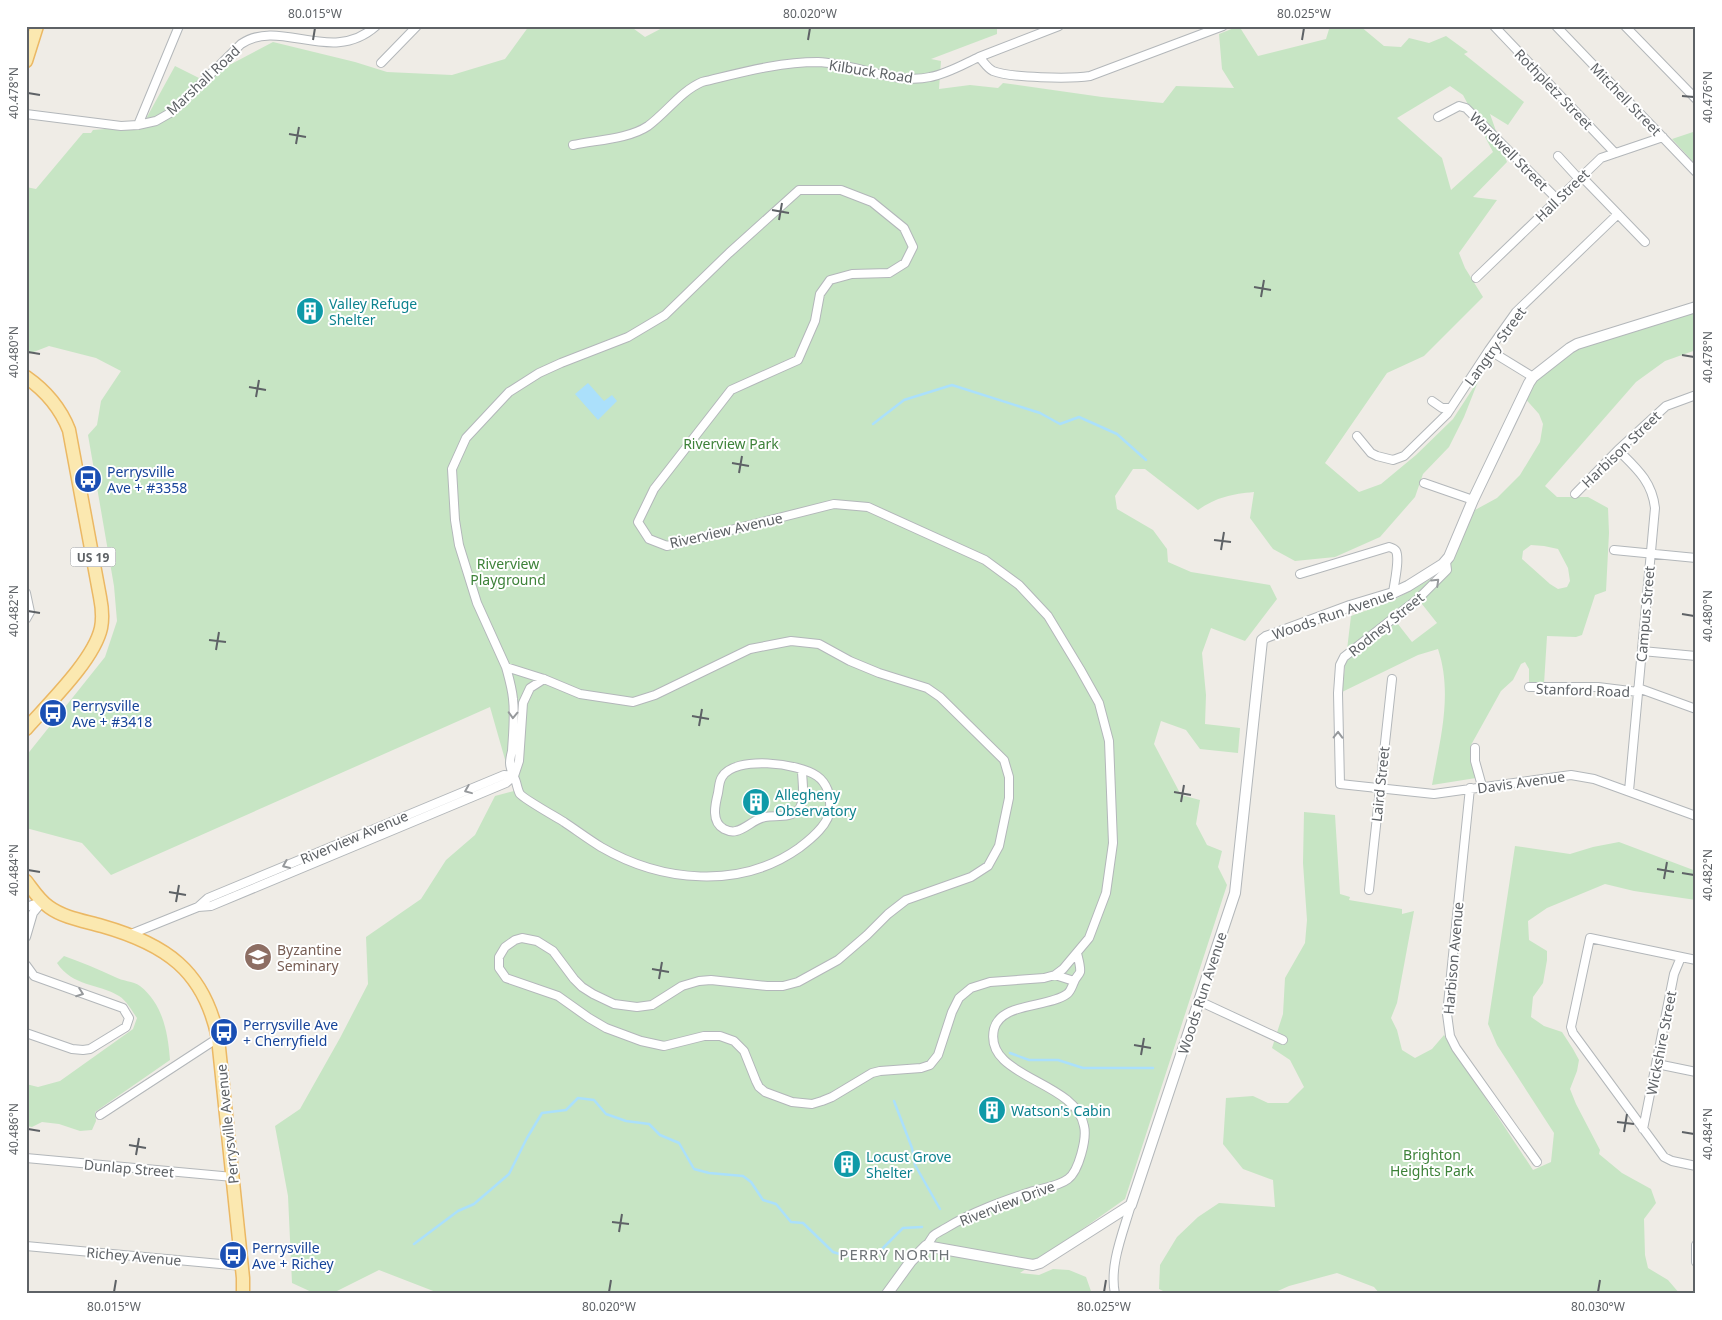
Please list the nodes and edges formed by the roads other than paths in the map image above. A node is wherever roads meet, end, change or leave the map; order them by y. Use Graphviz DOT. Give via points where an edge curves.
graph roads {
  1 [pos="37,26"];
  2 [pos="179,26"];
  3 [pos="376,26"];
  4 [pos="417,26"];
  5 [pos="1059,26"];
  6 [pos="1223,26"];
  7 [pos="1494,26"];
  8 [pos="1556,26"];
  9 [pos="1626,26"];
  10 [pos="980,57"];
  11 [pos="26,61"];
  12 [pos="381,63"];
  13 [pos="1696,99"];
  14 [pos="26,114"];
  15 [pos="1438,117"];
  16 [pos="138,125"];
  17 [pos="1663,137"];
  18 [pos="573,144"];
  19 [pos="1615,153"];
  20 [pos="1558,156"];
  21 [pos="1696,172"];
  22 [pos="1580,177"];
  23 [pos="1557,199"];
  24 [pos="1618,214"];
  25 [pos="1645,242"];
  26 [pos="1476,278"];
  27 [pos="1696,307"];
  28 [pos="1489,350"];
  29 [pos="26,377"];
  30 [pos="1533,377"];
  31 [pos="1696,395"];
  32 [pos="1432,401"];
  33 [pos="1451,408"];
  34 [pos="1357,436"];
  35 [pos="1618,450"];
  36 [pos="1424,483"];
  37 [pos="1575,494"];
  38 [pos="1473,500"];
  39 [pos="1614,550"];
  40 [pos="1650,554"];
  41 [pos="1696,558"];
  42 [pos="1446,562"];
  43 [pos="1300,574"];
  44 [pos="26,593"];
  45 [pos="1393,593"];
  46 [pos="26,619"];
  47 [pos="1642,651"];
  48 [pos="1696,656"];
  49 [pos="506,667"];
  50 [pos="544,678"];
  51 [pos="1392,679"];
  52 [pos="1529,687"];
  53 [pos="1638,690"];
  54 [pos="1696,709"];
  55 [pos="26,729"];
  56 [pos="1475,748"];
  57 [pos="802,770"];
  58 [pos="514,776"];
  59 [pos="1340,784"];
  60 [pos="1482,786"];
  61 [pos="1379,788"];
  62 [pos="1470,788"];
  63 [pos="1629,791"];
  64 [pos="1696,816"];
  65 [pos="26,881"];
  66 [pos="1369,890"];
  67 [pos="42,902"];
  68 [pos="26,906"];
  69 [pos="131,934"];
  70 [pos="26,937"];
  71 [pos="1077,953"];
  72 [pos="1680,957"];
  73 [pos="1696,960"];
  74 [pos="26,965"];
  75 [pos="1055,975"];
  76 [pos="1074,981"];
  77 [pos="1199,1001"];
  78 [pos="26,1032"];
  79 [pos="218,1038"];
  80 [pos="1283,1040"];
  81 [pos="1656,1064"];
  82 [pos="1696,1072"];
  83 [pos="100,1115"];
  84 [pos="1644,1129"];
  85 [pos="26,1158"];
  86 [pos="1537,1162"];
  87 [pos="1696,1166"];
  88 [pos="233,1177"];
  89 [pos="1131,1205"];
  90 [pos="1696,1245"];
  91 [pos="26,1246"];
  92 [pos="926,1246"];
  93 [pos="1696,1262"];
  94 [pos="242,1266"];
  95 [pos="243,1294"];
  96 [pos="888,1294"];
  97 [pos="1115,1294"];
  1 -- 11 [label="main road"];
  2 -- 16 [label="street"];
  3 -- 16 [label="street, Marshall Road" via="360,38 335,44 274,36 248,40 170,113 156,121"];
  4 -- 12 [label="street"];
  5 -- 10 [label="street, Kilbuck Road"];
  6 -- 10 [label="street" via="1090,76 1068,78 1001,73 990,69"];
  7 -- 19 [label="street, Rothpletz Street"];
  8 -- 17 [label="street, Mitchell Street"];
  9 -- 13 [label="street"];
  10 -- 18 [label="street, Kilbuck Road" via="931,77 917,79 818,62 766,67 693,86 648,126 634,133"];
  14 -- 16 [label="street, Marshall Road" via="121,126"];
  15 -- 23 [label="street, Wardwell Street" via="1459,106 1466,108"];
  17 -- 19 [label="street, Hall Street"];
  17 -- 21 [label="street, Mitchell Street"];
  19 -- 22 [label="street, Hall Street" via="1601,158"];
  20 -- 22 [label="street"];
  22 -- 23 [label="street, Hall Street"];
  22 -- 24 [label="street"];
  23 -- 26 [label="street, Hall Street"];
  24 -- 25 [label="street"];
  24 -- 28 [label="street, Langtry Street" via="1516,312"];
  27 -- 30 [label="street" via="1577,344"];
  28 -- 30 [label="street"];
  28 -- 33 [label="street, Langtry Street"];
  29 -- 55 [label="main road, US 19" via="50,397 69,430 102,614 99,636 88,656"];
  30 -- 38 [label="street"];
  31 -- 35 [label="street, Harbison Street" via="1666,406"];
  32 -- 33 [label="street" via="1442,408"];
  33 -- 34 [label="street, Langtry Street" via="1398,459 1386,460 1377,456"];
  35 -- 37 [label="street, Harbison Street"];
  35 -- 40 [label="street, Campus Street" via="1654,494"];
  36 -- 38 [label="street"];
  38 -- 42 [label="street"];
  39 -- 40 [label="street"];
  40 -- 41 [label="street"];
  40 -- 47 [label="street, Campus Street"];
  42 -- 45 [label="street, Woods Run Avenue"];
  59 -- 42 [label="street, Rodney Street, one-way" via="1338,693 1341,663 1344,657 1427,591 1447,570"];
  43 -- 45 [label="street" via="1389,547 1396,552 1397,560"];
  44 -- 46 [label="street" via="30,612"];
  45 -- 77 [label="street, Woods Run Avenue" via="1262,640 1236,886"];
  47 -- 48 [label="street"];
  47 -- 53 [label="street, Campus Street"];
  49 -- 50 [label="street"];
  49 -- 58 [label="street, Riverview Avenue, one-way" via="514,700 510,764"];
  49 -- 71 [label="street, Riverview Avenue" via="476,602 459,545 452,469 466,438 509,392 539,373 628,337 665,315 799,190 841,190 872,202 904,228 913,247 905,263 889,273 852,274 830,280 820,294 815,321 798,360 730,390 654,489 638,522 649,539 668,546 834,504 868,507 985,560 1019,585 1048,616 1082,673 1099,704 1109,741 1113,843 1106,893 1089,938"];
  50 -- 58 [label="street" via="530,688 523,703 519,761"];
  50 -- 75 [label="street" via="580,694 632,702 656,695 750,649 792,641 819,644 850,661 927,688 940,697 1004,760 1009,777 1009,798 999,846 988,866 971,877 906,900 844,955 798,982 766,986 699,981 682,986 652,1005 624,1006 582,988 553,951 537,941 522,938 509,943 502,951 498,962 506,978 558,996 597,1024 649,1043 664,1046 704,1036 728,1038 744,1051 759,1087 782,1100 812,1104 832,1098 872,1073 930,1065 938,1055 959,998 971,988 990,982"];
  51 -- 61 [label="street, Laird Street"];
  52 -- 53 [label="street, Stanford Road"];
  53 -- 54 [label="street, Stanford Road"];
  53 -- 63 [label="street, Campus Street"];
  56 -- 60 [label="street"];
  57 -- 57 [label="street, Riverview Avenue" via="803,798 795,813 762,818 735,832 720,826 715,819 720,783 728,771 746,764"];
  57 -- 58 [label="street, Riverview Avenue" via="825,784 830,797 830,811 818,831 797,849 757,869 702,877 676,875 643,866 601,847 520,794"];
  58 -- 69 [label="street, Riverview Avenue" via="506,783 212,906 198,907"];
  59 -- 61 [label="street, Davis Avenue"];
  60 -- 62 [label="street, Davis Avenue"];
  60 -- 63 [label="street, Davis Avenue" via="1571,775"];
  61 -- 62 [label="street, Davis Avenue" via="1430,794"];
  61 -- 66 [label="street, Laird Street"];
  62 -- 86 [label="street, Harbison Avenue" via="1448,1029 1456,1048"];
  63 -- 64 [label="street, Davis Avenue"];
  65 -- 67 [label="main road, Perrysville Avenue"];
  67 -- 68 [label="street"];
  67 -- 69 [label="main road, Perrysville Avenue" via="62,914"];
  67 -- 70 [label="street" via="33,913"];
  69 -- 79 [label="main road, Perrysville Avenue" via="161,949 189,975 205,999"];
  71 -- 75 [label="street, Riverview Avenue"];
  71 -- 76 [label="street" via="1080,972"];
  72 -- 73 [label="street"];
  72 -- 81 [label="street, Wickshire Street"];
  72 -- 84 [label="street" via="1590,938 1571,1027"];
  74 -- 78 [label="street, one-way" via="34,976 122,1008 129,1018 126,1027 86,1050 72,1049"];
  75 -- 76 [label="street"];
  76 -- 92 [label="street, Riverview Drive" via="1070,991 1061,997 1004,1016 996,1025 994,1038 1005,1062 1055,1091 1077,1109 1085,1132 1075,1170 1064,1182 960,1219 934,1235"];
  77 -- 80 [label="street"];
  77 -- 89 [label="street, Woods Run Avenue"];
  79 -- 83 [label="street"];
  79 -- 88 [label="main road, Perrysville Avenue"];
  81 -- 82 [label="street"];
  81 -- 84 [label="street, Wickshire Street"];
  84 -- 87 [label="street" via="1664,1157"];
  85 -- 88 [label="street, Dunlap Street"];
  88 -- 94 [label="main road, Perrysville Avenue"];
  89 -- 92 [label="street" via="1033,1265"];
  89 -- 97 [label="street" via="1116,1257"];
  90 -- 93 [label="street"];
  91 -- 94 [label="street, Richey Avenue"];
  92 -- 96 [label="street"];
  94 -- 95 [label="main road, Perrysville Avenue"];
}
